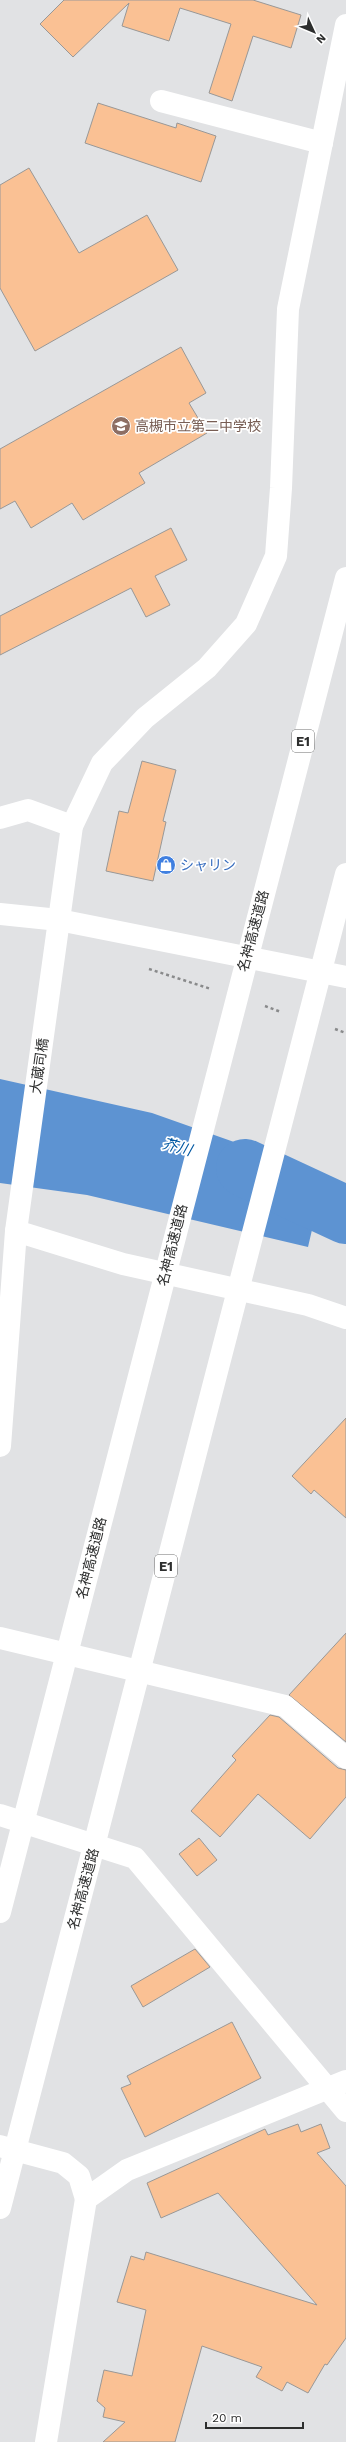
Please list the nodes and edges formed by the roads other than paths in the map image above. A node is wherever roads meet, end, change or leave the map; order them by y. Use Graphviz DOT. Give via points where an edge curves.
graph roads {
  1 [pos="346,25"];
  2 [pos="161,101"];
  3 [pos="322,143"];
  4 [pos="346,578"];
  5 [pos="0,818"];
  6 [pos="72,826"];
  7 [pos="346,874"];
  8 [pos="0,914"];
  9 [pos="59,920"];
  10 [pos="346,977"];
  11 [pos="18,1222"];
  12 [pos="346,1318"];
  13 [pos="0,1446"];
  14 [pos="0,1638"];
  15 [pos="346,1758"];
  16 [pos="0,1815"];
  17 [pos="0,1912"];
  18 [pos="336,2085"];
  19 [pos="346,2111"];
  20 [pos="0,2146"];
  21 [pos="86,2199"];
  22 [pos="0,2208"];
  23 [pos="46,2442"];
  1 -- 3 [label="main road, 大蔵司橋"];
  2 -- 3 [label="main road"];
  3 -- 6 [label="main road, 大蔵司橋" via="288,309 276,556 246,624 207,668 145,718 102,763"];
  4 -- 17 [label="main road, 名神高速道路 / E1"];
  5 -- 6 [label="main road" via="28,810"];
  6 -- 9 [label="main road, 大蔵司橋"];
  7 -- 22 [label="main road, 名神高速道路 / E1"];
  8 -- 9 [label="main road"];
  9 -- 10 [label="main road"];
  9 -- 11 [label="main road, 大蔵司橋"];
  11 -- 12 [label="main road" via="123,1264 308,1305"];
  11 -- 13 [label="main road, 大蔵司橋"];
  14 -- 15 [label="main road" via="285,1706"];
  16 -- 18 [label="main road" via="135,1858"];
  18 -- 19 [label="main road"];
  18 -- 21 [label="main road" via="128,2170"];
  20 -- 21 [label="main road" via="63,2163 79,2176"];
  21 -- 23 [label="main road"];
}
